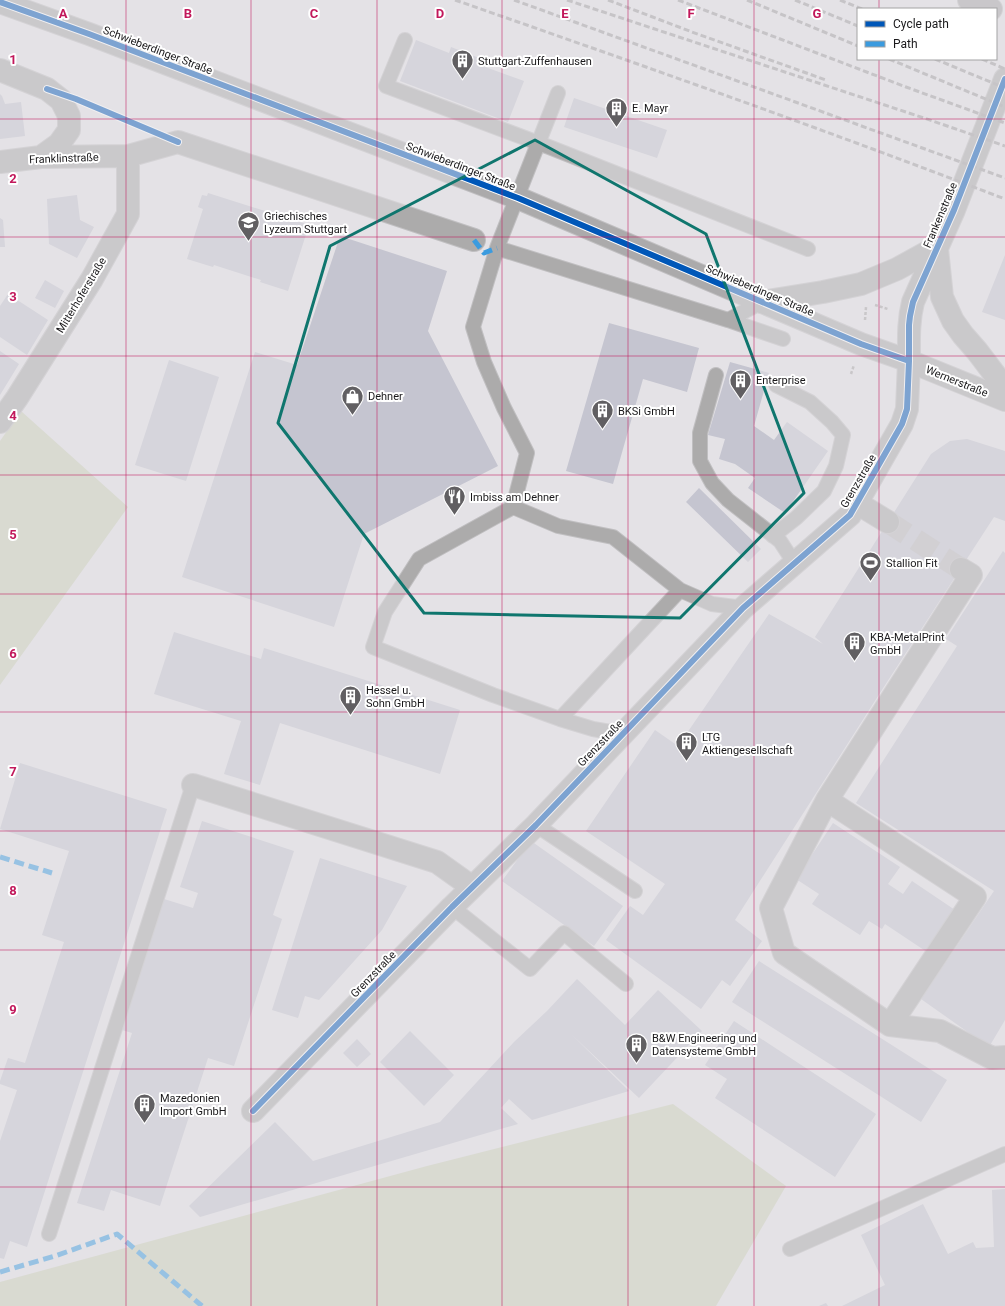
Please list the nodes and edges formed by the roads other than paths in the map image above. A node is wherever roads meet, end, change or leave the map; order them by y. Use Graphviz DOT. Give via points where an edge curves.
graph roads {
  1 [pos="0,2"];
  2 [pos="405,40"];
  3 [pos="0,70"];
  4 [pos="1005,79"];
  5 [pos="558,93"];
  6 [pos="539,144"];
  7 [pos="128,156"];
  8 [pos="41,157"];
  9 [pos="0,162"];
  10 [pos="518,198"];
  11 [pos="474,240"];
  12 [pos="497,248"];
  13 [pos="808,248"];
  14 [pos="937,248"];
  15 [pos="762,302"];
  16 [pos="728,320"];
  17 [pos="783,339"];
  18 [pos="909,361"];
  19 [pos="716,375"];
  20 [pos="776,385"];
  21 [pos="1005,388"];
  22 [pos="1005,400"];
  23 [pos="0,422"];
  24 [pos="857,503"];
  25 [pos="513,507"];
  26 [pos="888,522"];
  27 [pos="773,536"];
  28 [pos="795,564"];
  29 [pos="961,569"];
  30 [pos="680,590"];
  31 [pos="743,608"];
  32 [pos="560,719"];
  33 [pos="622,734"];
  34 [pos="193,785"];
  35 [pos="827,800"];
  36 [pos="536,824"];
  37 [pos="472,888"];
  38 [pos="635,891"];
  39 [pos="452,908"];
  40 [pos="626,984"];
  41 [pos="890,1025"];
  42 [pos="1005,1057"];
  43 [pos="253,1111"];
  44 [pos="1005,1154"];
  45 [pos="49,1234"];
  46 [pos="790,1249"];
  1 -- 10 [label="main road, Schwieberdinger Straße"];
  2 -- 6 [label="lane" via="386,86"];
  3 -- 8 [label="street" via="47,89 61,100 69,116 69,130 59,144"];
  4 -- 14 [label="street, Frankenstraße"];
  5 -- 6 [label="lane"];
  6 -- 10 [label="lane"];
  6 -- 13 [label="lane"];
  7 -- 8 [label="street, Franklinstraße"];
  7 -- 11 [label="street" via="178,142"];
  7 -- 23 [label="street, Mitterhoferstraße" via="128,214 92,279"];
  8 -- 9 [label="street, Franklinstraße"];
  10 -- 12 [label="lane"];
  10 -- 15 [label="main road, Schwieberdinger Straße"];
  12 -- 16 [label="lane"];
  12 -- 25 [label="lane" via="473,327 501,402 527,453"];
  14 -- 15 [label="street" via="897,270 861,284"];
  14 -- 18 [label="street, Frankenstraße" via="913,302 910,316"];
  14 -- 21 [label="street" via="942,297 953,321"];
  15 -- 16 [label="lane"];
  15 -- 18 [label="main road, Schwieberdinger Straße" via="861,344"];
  16 -- 17 [label="lane"];
  18 -- 22 [label="main road, Wernerstraße"];
  18 -- 24 [label="street, Grenzstraße" via="906,409 902,424"];
  19 -- 27 [label="lane" via="700,433 700,461 712,484"];
  20 -- 27 [label="lane" via="810,402 832,422 842,436 836,466 824,492"];
  24 -- 26 [label="street"];
  24 -- 28 [label="street, Grenzstraße" via="850,516"];
  25 -- 30 [label="lane" via="558,526 613,537"];
  25 -- 32 [label="lane" via="419,559 385,612 373,647"];
  27 -- 28 [label="lane" via="780,541"];
  28 -- 31 [label="street, Grenzstraße"];
  29 -- 35 [label="street" via="971,575"];
  30 -- 31 [label="lane" via="712,604"];
  30 -- 32 [label="lane"];
  31 -- 33 [label="street, Grenzstraße"];
  32 -- 33 [label="lane"];
  33 -- 36 [label="street, Grenzstraße"];
  34 -- 37 [label="street" via="437,862"];
  34 -- 45 [label="lane"];
  35 -- 41 [label="street" via="771,908 784,953"];
  35 -- 41 [label="street" via="976,897"];
  36 -- 37 [label="street, Grenzstraße"];
  36 -- 38 [label="lane"];
  37 -- 39 [label="street, Grenzstraße"];
  39 -- 40 [label="lane" via="530,969 564,933"];
  39 -- 43 [label="street, Grenzstraße"];
  41 -- 42 [label="street" via="940,1031 992,1058"];
  44 -- 46 [label="lane"];
}
